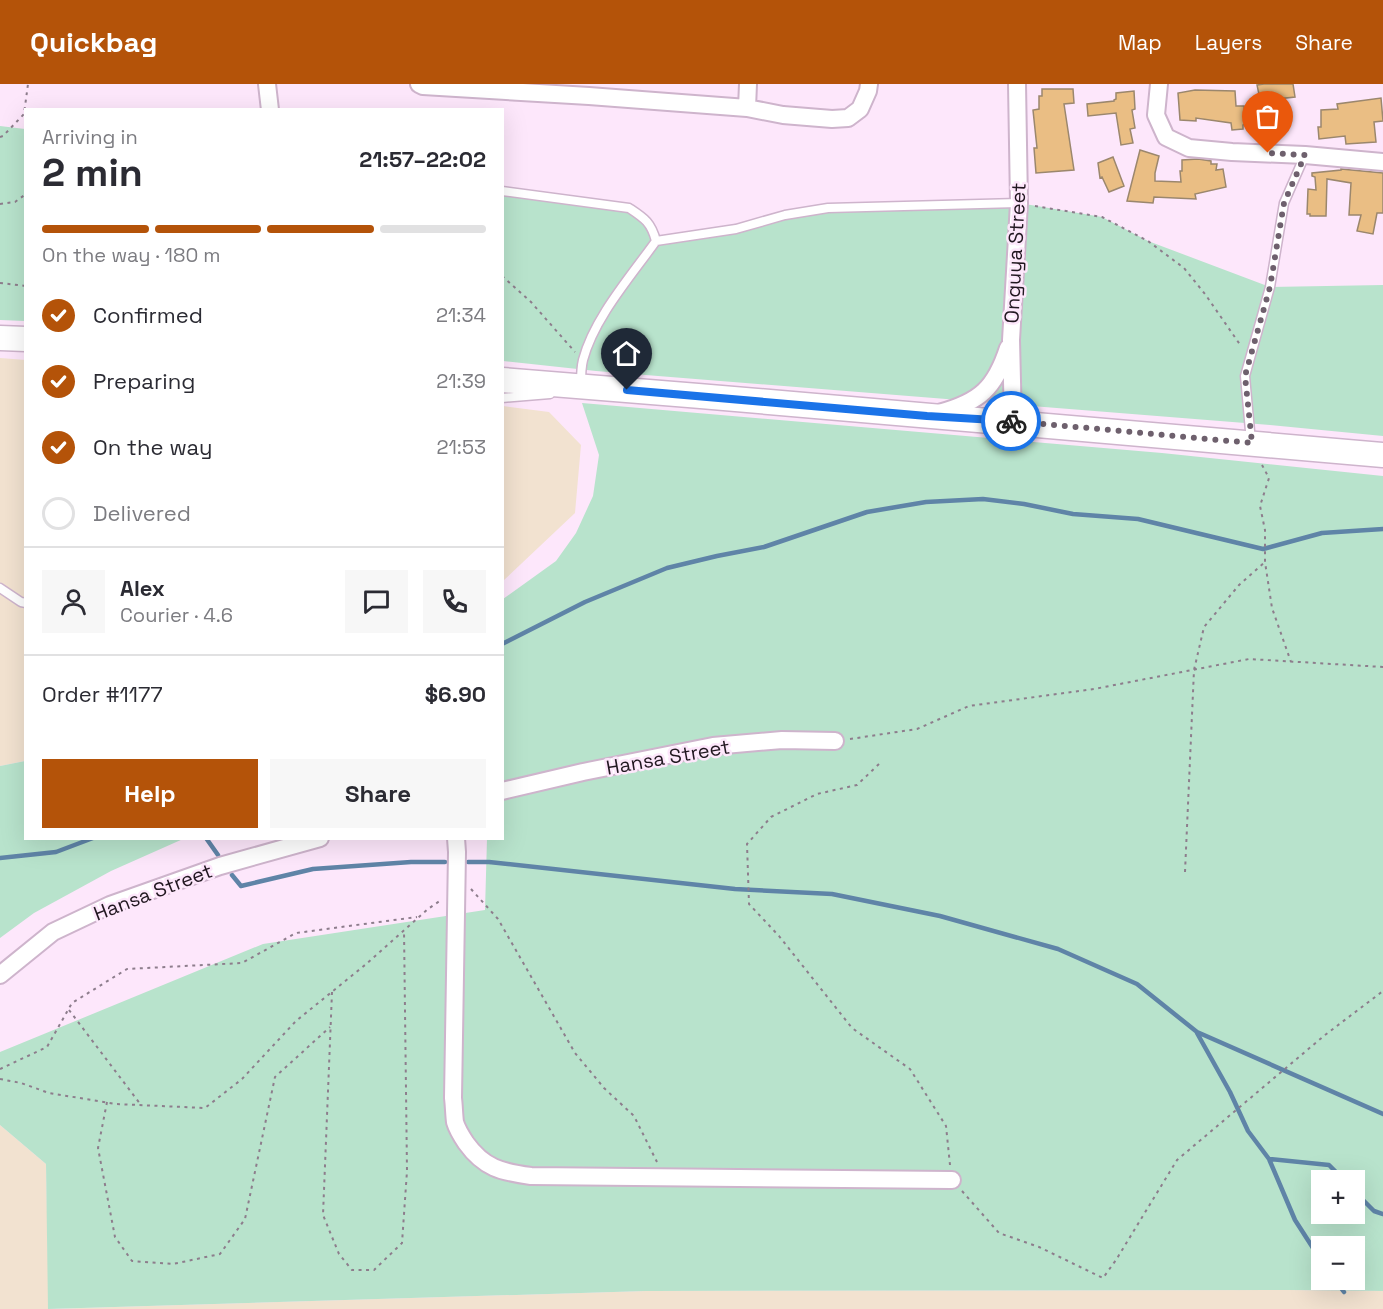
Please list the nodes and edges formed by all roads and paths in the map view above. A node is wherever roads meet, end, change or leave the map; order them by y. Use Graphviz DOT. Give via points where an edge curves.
graph roads {
  1 [pos="28,84"];
  2 [pos="267,84"];
  3 [pos="419,84"];
  4 [pos="748,84"];
  5 [pos="869,84"];
  6 [pos="1017,84"];
  7 [pos="1159,84"];
  8 [pos="25,108"];
  9 [pos="270,108"];
  10 [pos="747,108"];
  11 [pos="24,114"];
  12 [pos="0,137"];
  13 [pos="1305,155"];
  14 [pos="1383,162"];
  15 [pos="504,191"];
  16 [pos="24,195"];
  17 [pos="1019,203"];
  18 [pos="0,204"];
  19 [pos="656,241"];
  20 [pos="504,278"];
  21 [pos="0,283"];
  22 [pos="24,286"];
  23 [pos="0,338"];
  24 [pos="24,339"];
  25 [pos="1011,340"];
  26 [pos="1250,358"];
  27 [pos="583,362"];
  28 [pos="504,380"];
  29 [pos="580,386"];
  30 [pos="504,398"];
  31 [pos="927,416"];
  32 [pos="1012,422"];
  33 [pos="1252,443"];
  34 [pos="1383,454"];
  35 [pos="1265,562"];
  36 [pos="0,588"];
  37 [pos="24,603"];
  38 [pos="1291,662"];
  39 [pos="1383,667"];
  40 [pos="1194,670"];
  41 [pos="835,741"];
  42 [pos="879,764"];
  43 [pos="504,791"];
  44 [pos="313,840"];
  45 [pos="456,840"];
  46 [pos="1185,872"];
  47 [pos="457,874"];
  48 [pos="456,891"];
  49 [pos="418,917"];
  50 [pos="404,930"];
  51 [pos="0,975"];
  52 [pos="1383,991"];
  53 [pos="332,992"];
  54 [pos="69,1010"];
  55 [pos="330,1027"];
  56 [pos="0,1069"];
  57 [pos="0,1079"];
  58 [pos="107,1102"];
  59 [pos="141,1105"];
  60 [pos="669,1177"];
  61 [pos="952,1180"];
  1 -- 8 [label="path"];
  2 -- 9 [label="street"];
  3 -- 10 [label="street"];
  4 -- 10 [label="street"];
  5 -- 10 [label="street" via="860,109 848,118 783,115"];
  6 -- 17 [label="street, Onguya Street"];
  7 -- 13 [label="street" via="1156,116 1166,137 1190,148"];
  11 -- 12 [label="path"];
  13 -- 14 [label="street"];
  13 -- 26 [label="lane" via="1284,203 1270,287"];
  15 -- 19 [label="lane" via="629,208 652,227"];
  16 -- 18 [label="path" via="15,202"];
  17 -- 19 [label="lane" via="828,208 736,229"];
  17 -- 25 [label="street, Onguya Street"];
  17 -- 26 [label="path" via="1102,217 1148,241 1184,268"];
  19 -- 27 [label="lane" via="609,306"];
  20 -- 27 [label="path" via="531,302"];
  21 -- 22 [label="path"];
  23 -- 24 [label="main road"];
  25 -- 31 [label="street" via="998,374 986,391 972,401"];
  25 -- 32 [label="street, Onguya Street"];
  26 -- 33 [label="lane" via="1245,376"];
  27 -- 29 [label="lane"];
  28 -- 29 [label="main road"];
  29 -- 30 [label="lane" via="557,393"];
  29 -- 31 [label="main road"];
  31 -- 32 [label="main road"];
  32 -- 33 [label="main road"];
  33 -- 34 [label="main road"];
  33 -- 35 [label="path" via="1269,478 1260,506"];
  35 -- 38 [label="path" via="1272,608"];
  35 -- 40 [label="path" via="1239,585 1204,627"];
  36 -- 37 [label="lane"];
  38 -- 39 [label="path"];
  38 -- 40 [label="path" via="1249,659"];
  40 -- 41 [label="path" via="969,706 917,729"];
  40 -- 46 [label="path"];
  41 -- 43 [label="street, Hansa Street" via="782,740 713,746"];
  42 -- 61 [label="path" via="857,784 817,794 771,817 747,844 749,904 852,1028 910,1069 946,1126"];
  44 -- 51 [label="street, Hansa Street" via="220,866 110,905 53,932"];
  45 -- 47 [label="street"];
  47 -- 48 [label="street"];
  47 -- 60 [label="path" via="498,919 575,1053 634,1116"];
  48 -- 49 [label="path"];
  48 -- 60 [label="street" via="453,1098 456,1124 471,1150 484,1163 509,1173"];
  49 -- 50 [label="path"];
  49 -- 54 [label="path" via="296,933 242,963 127,969 72,1004"];
  50 -- 53 [label="path"];
  50 -- 55 [label="path" via="407,1171 402,1243 374,1270 352,1270 339,1254 323,1215"];
  52 -- 61 [label="path" via="1177,1160 1102,1278 1039,1247 999,1233"];
  53 -- 55 [label="path"];
  53 -- 59 [label="path" via="296,1021 242,1079 205,1108"];
  54 -- 56 [label="path" via="47,1047"];
  54 -- 59 [label="path"];
  55 -- 58 [label="path" via="274,1077 245,1219 220,1254 173,1264 132,1261 115,1236 98,1148"];
  57 -- 58 [label="path" via="49,1093"];
  58 -- 59 [label="path"];
  60 -- 61 [label="street"];
}
